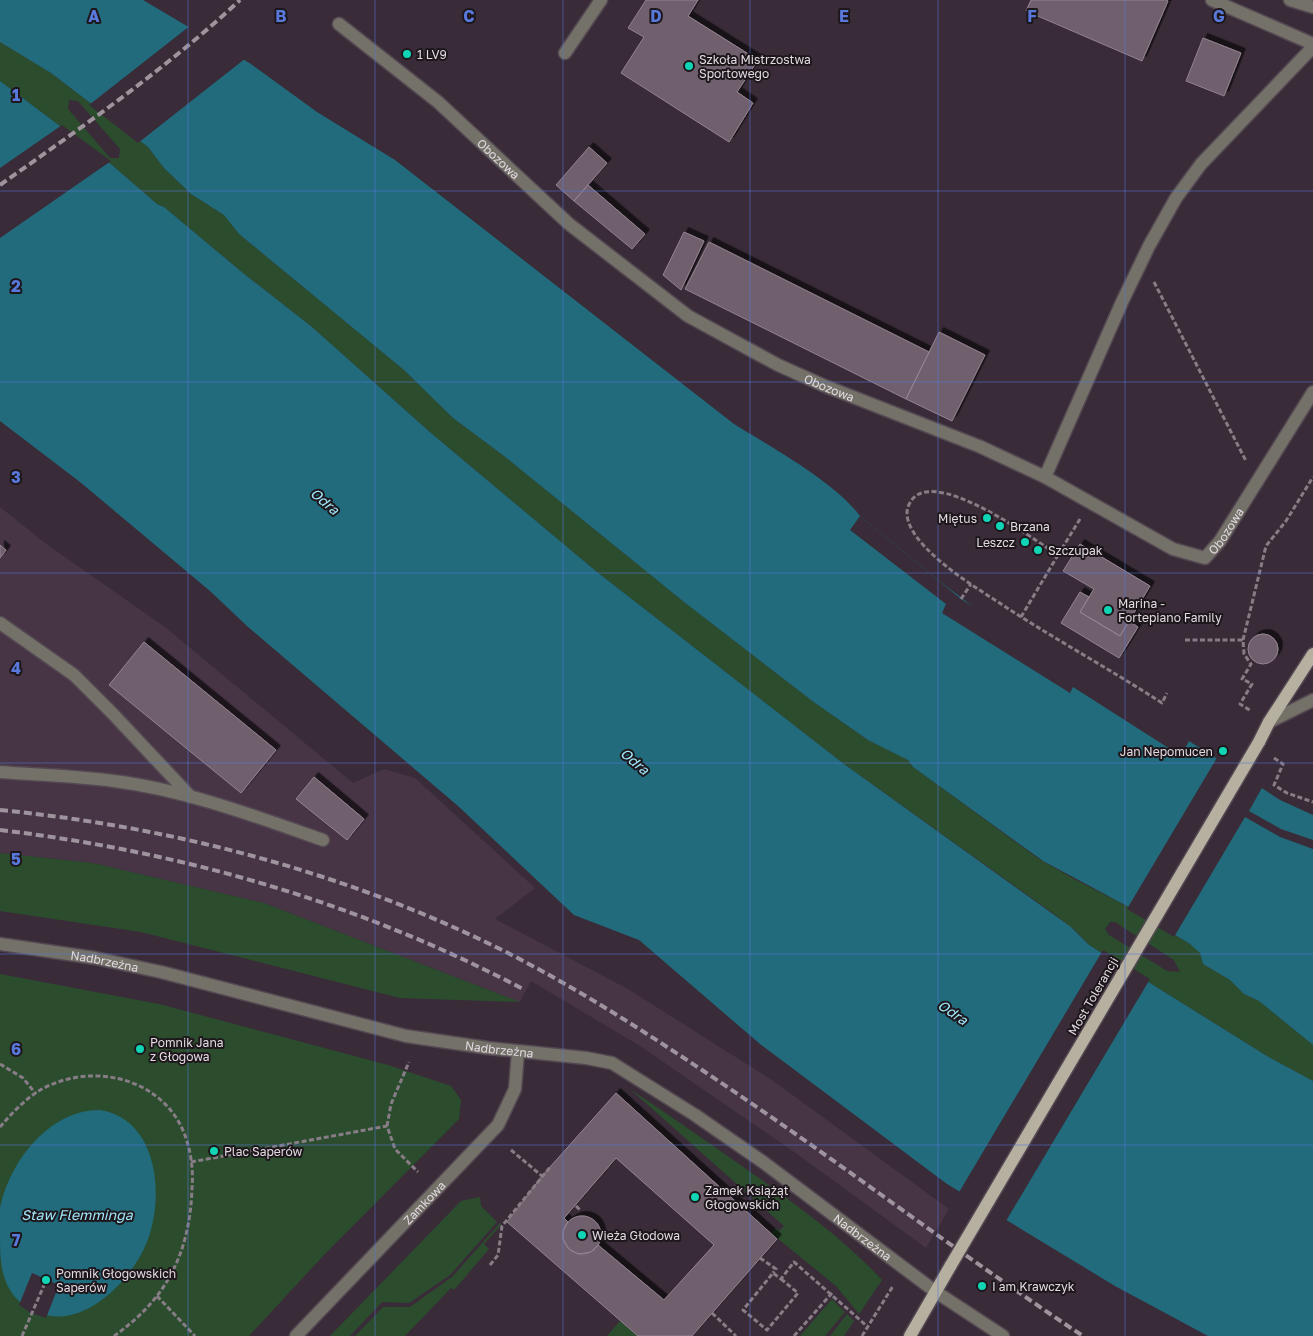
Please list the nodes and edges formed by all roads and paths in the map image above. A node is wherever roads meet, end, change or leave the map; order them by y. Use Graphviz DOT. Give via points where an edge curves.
graph roads {
  1 [pos="601,0"];
  2 [pos="1212,0"];
  3 [pos="1290,0"];
  4 [pos="1313,7"];
  5 [pos="338,24"];
  6 [pos="1313,45"];
  7 [pos="565,53"];
  8 [pos="1142,259"];
  9 [pos="1313,392"];
  10 [pos="1045,477"];
  11 [pos="1313,477"];
  12 [pos="1257,482"];
  13 [pos="1089,502"];
  14 [pos="1058,555"];
  15 [pos="971,584"];
  16 [pos="961,598"];
  17 [pos="1021,617"];
  18 [pos="0,623"];
  19 [pos="1185,640"];
  20 [pos="1243,640"];
  21 [pos="1313,654"];
  22 [pos="1167,693"];
  23 [pos="1313,700"];
  24 [pos="1252,711"];
  25 [pos="1269,722"];
  26 [pos="1273,758"];
  27 [pos="0,772"];
  28 [pos="191,797"];
  29 [pos="1313,802"];
  30 [pos="323,840"];
  31 [pos="0,944"];
  32 [pos="518,1052"];
  33 [pos="409,1062"];
  34 [pos="0,1064"];
  35 [pos="36,1094"];
  36 [pos="387,1126"];
  37 [pos="0,1127"];
  38 [pos="511,1150"];
  39 [pos="191,1162"];
  40 [pos="551,1166"];
  41 [pos="418,1172"];
  42 [pos="542,1176"];
  43 [pos="576,1206"];
  44 [pos="580,1210"];
  45 [pos="760,1258"];
  46 [pos="490,1265"];
  47 [pos="904,1268"];
  48 [pos="773,1273"];
  49 [pos="781,1279"];
  50 [pos="45,1283"];
  51 [pos="936,1292"];
  52 [pos="832,1293"];
  53 [pos="157,1296"];
  54 [pos="712,1313"];
  55 [pos="868,1327"];
  56 [pos="22,1336"];
  57 [pos="114,1336"];
  58 [pos="195,1336"];
  59 [pos="296,1336"];
  60 [pos="736,1336"];
  61 [pos="794,1336"];
  62 [pos="862,1336"];
  63 [pos="910,1336"];
  64 [pos="1003,1336"];
  1 -- 7 [label="street"];
  2 -- 6 [label="street"];
  3 -- 4 [label="street"];
  5 -- 10 [label="street, Obozowa" via="438,102 569,224 688,316 824,386 981,447"];
  6 -- 8 [label="street" via="1201,164 1176,198"];
  8 -- 10 [label="street"];
  8 -- 12 [label="path"];
  9 -- 12 [label="street, Obozowa"];
  10 -- 13 [label="street, Obozowa"];
  11 -- 20 [label="path" via="1266,546"];
  12 -- 13 [label="street, Obozowa" via="1220,541 1205,558 1173,549"];
  13 -- 14 [label="path"];
  14 -- 15 [label="path" via="960,496 923,491 913,497 907,508 908,523 927,549"];
  14 -- 17 [label="path"];
  15 -- 16 [label="path"];
  15 -- 17 [label="path"];
  17 -- 22 [label="path" via="1162,703"];
  18 -- 28 [label="street" via="74,676"];
  19 -- 20 [label="path"];
  20 -- 24 [label="path" via="1244,654 1251,664 1242,679 1252,684 1240,704"];
  21 -- 25 [label="main road, Most Tolerancji"];
  23 -- 25 [label="street"];
  25 -- 51 [label="main road, Most Tolerancji, bridge"];
  26 -- 29 [label="path" via="1283,764 1274,786"];
  27 -- 28 [label="street" via="115,781"];
  28 -- 30 [label="street"];
  31 -- 32 [label="street, Nadbrzeżna" via="161,972 406,1036"];
  32 -- 47 [label="street, Nadbrzeżna" via="602,1060 626,1070 762,1162"];
  32 -- 59 [label="street, Zamkowa" via="515,1089 498,1125"];
  33 -- 36 [label="path" via="392,1100"];
  34 -- 35 [label="path" via="23,1078"];
  35 -- 37 [label="path" via="22,1103"];
  35 -- 39 [label="path" via="58,1082 85,1076 114,1077 133,1083 157,1097 175,1116 185,1137"];
  36 -- 39 [label="path"];
  36 -- 41 [label="path" via="395,1148"];
  38 -- 42 [label="path"];
  39 -- 53 [label="path" via="192,1204 187,1235 176,1266"];
  40 -- 42 [label="path"];
  42 -- 46 [label="path" via="502,1226 498,1255"];
  43 -- 44 [label="path"];
  45 -- 48 [label="path" via="776,1269"];
  47 -- 51 [label="street, Nadbrzeżna"];
  47 -- 55 [label="path"];
  48 -- 49 [label="path"];
  48 -- 49 [label="path" via="743,1310 768,1330 798,1293"];
  49 -- 52 [label="path" via="794,1262"];
  50 -- 56 [label="path"];
  51 -- 63 [label="main road, Most Tolerancji"];
  51 -- 64 [label="street, Nadbrzeżna"];
  52 -- 55 [label="path"];
  52 -- 61 [label="path"];
  53 -- 57 [label="path"];
  53 -- 58 [label="path"];
  54 -- 60 [label="path"];
  55 -- 62 [label="path"];
}
